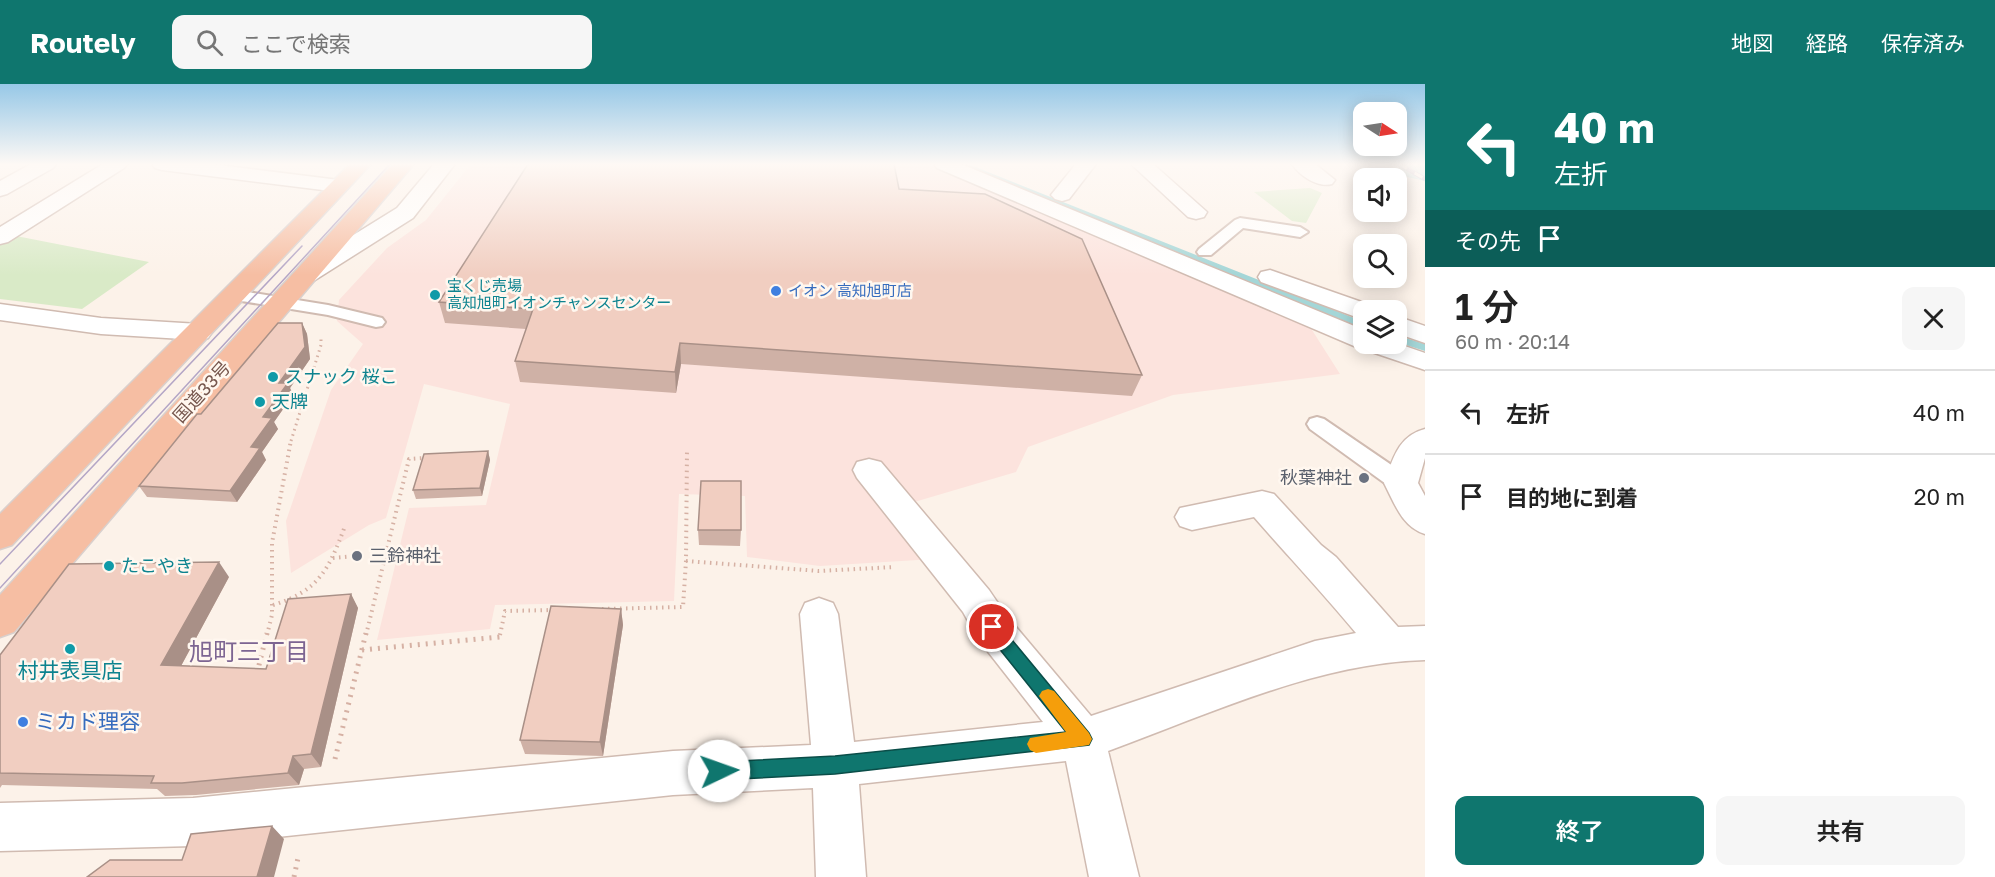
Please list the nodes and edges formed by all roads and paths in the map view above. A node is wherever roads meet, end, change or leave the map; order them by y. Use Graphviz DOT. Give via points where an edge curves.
graph roads {
  1 [pos="58,201"];
  2 [pos="325,201"];
  3 [pos="371,201"];
  4 [pos="415,201"];
  5 [pos="1032,201"];
  6 [pos="1077,201"];
  7 [pos="1184,201"];
  8 [pos="1197,212"];
  9 [pos="1300,232"];
  10 [pos="0,237"];
  11 [pos="1205,252"];
  12 [pos="306,275"];
  13 [pos="235,295"];
  14 [pos="282,302"];
  15 [pos="1353,308"];
  16 [pos="331,310"];
  17 [pos="0,312"];
  18 [pos="376,322"];
  19 [pos="1407,328"];
  20 [pos="199,332"];
  21 [pos="1353,335"];
  22 [pos="1425,335"];
  23 [pos="1402,354"];
  24 [pos="1425,362"];
  25 [pos="1317,424"];
  26 [pos="1425,440"];
  27 [pos="687,450"];
  28 [pos="433,457"];
  29 [pos="869,470"];
  30 [pos="1401,483"];
  31 [pos="1192,517"];
  32 [pos="1425,521"];
  33 [pos="345,526"];
  34 [pos="0,536"];
  35 [pos="356,556"];
  36 [pos="333,558"];
  37 [pos="686,561"];
  38 [pos="944,562"];
  39 [pos="273,605"];
  40 [pos="600,609"];
  41 [pos="564,610"];
  42 [pos="819,614"];
  43 [pos="0,621"];
  44 [pos="1407,644"];
  45 [pos="362,650"];
  46 [pos="255,681"];
  47 [pos="1083,739"];
  48 [pos="835,765"];
  49 [pos="323,807"];
  50 [pos="0,827"];
  51 [pos="841,877"];
  52 [pos="1114,877"];
  1 -- 10 [label="street"];
  2 -- 13 [label="highway"];
  3 -- 12 [label="highway, 国道33号"];
  4 -- 12 [label="street" via="405,213"];
  5 -- 21 [label="street"];
  6 -- 11 [label="street"];
  7 -- 8 [label="street"];
  9 -- 11 [label="lane" via="1240,223"];
  11 -- 15 [label="street"];
  12 -- 14 [label="highway, 国道33号"];
  13 -- 14 [label="lane"];
  13 -- 20 [label="highway"];
  14 -- 16 [label="lane"];
  14 -- 43 [label="highway, 国道33号"];
  16 -- 18 [label="lane"];
  16 -- 39 [label="path" via="320,329 321,345 292,434 272,543"];
  17 -- 20 [label="street" via="100,326"];
  19 -- 22 [label="street"];
  20 -- 34 [label="highway"];
  23 -- 24 [label="street"];
  25 -- 30 [label="lane"];
  26 -- 30 [label="street" via="1411,452"];
  27 -- 37 [label="path"];
  28 -- 45 [label="path" via="409,459"];
  29 -- 38 [label="street"];
  30 -- 32 [label="street"];
  31 -- 44 [label="street" via="1262,503 1308,555"];
  33 -- 36 [label="path"];
  35 -- 36 [label="path"];
  36 -- 39 [label="path" via="311,591"];
  37 -- 38 [label="path" via="819,571"];
  37 -- 40 [label="path" via="682,607"];
  38 -- 47 [label="street"];
  39 -- 46 [label="path"];
  41 -- 45 [label="path" via="505,611 500,637"];
  42 -- 48 [label="street"];
  44 -- 47 [label="street" via="1316,658"];
  45 -- 49 [label="path"];
  47 -- 48 [label="street"];
  47 -- 52 [label="street"];
  48 -- 49 [label="street" via="673,773"];
  48 -- 51 [label="street"];
  49 -- 50 [label="street" via="193,822"];
}
